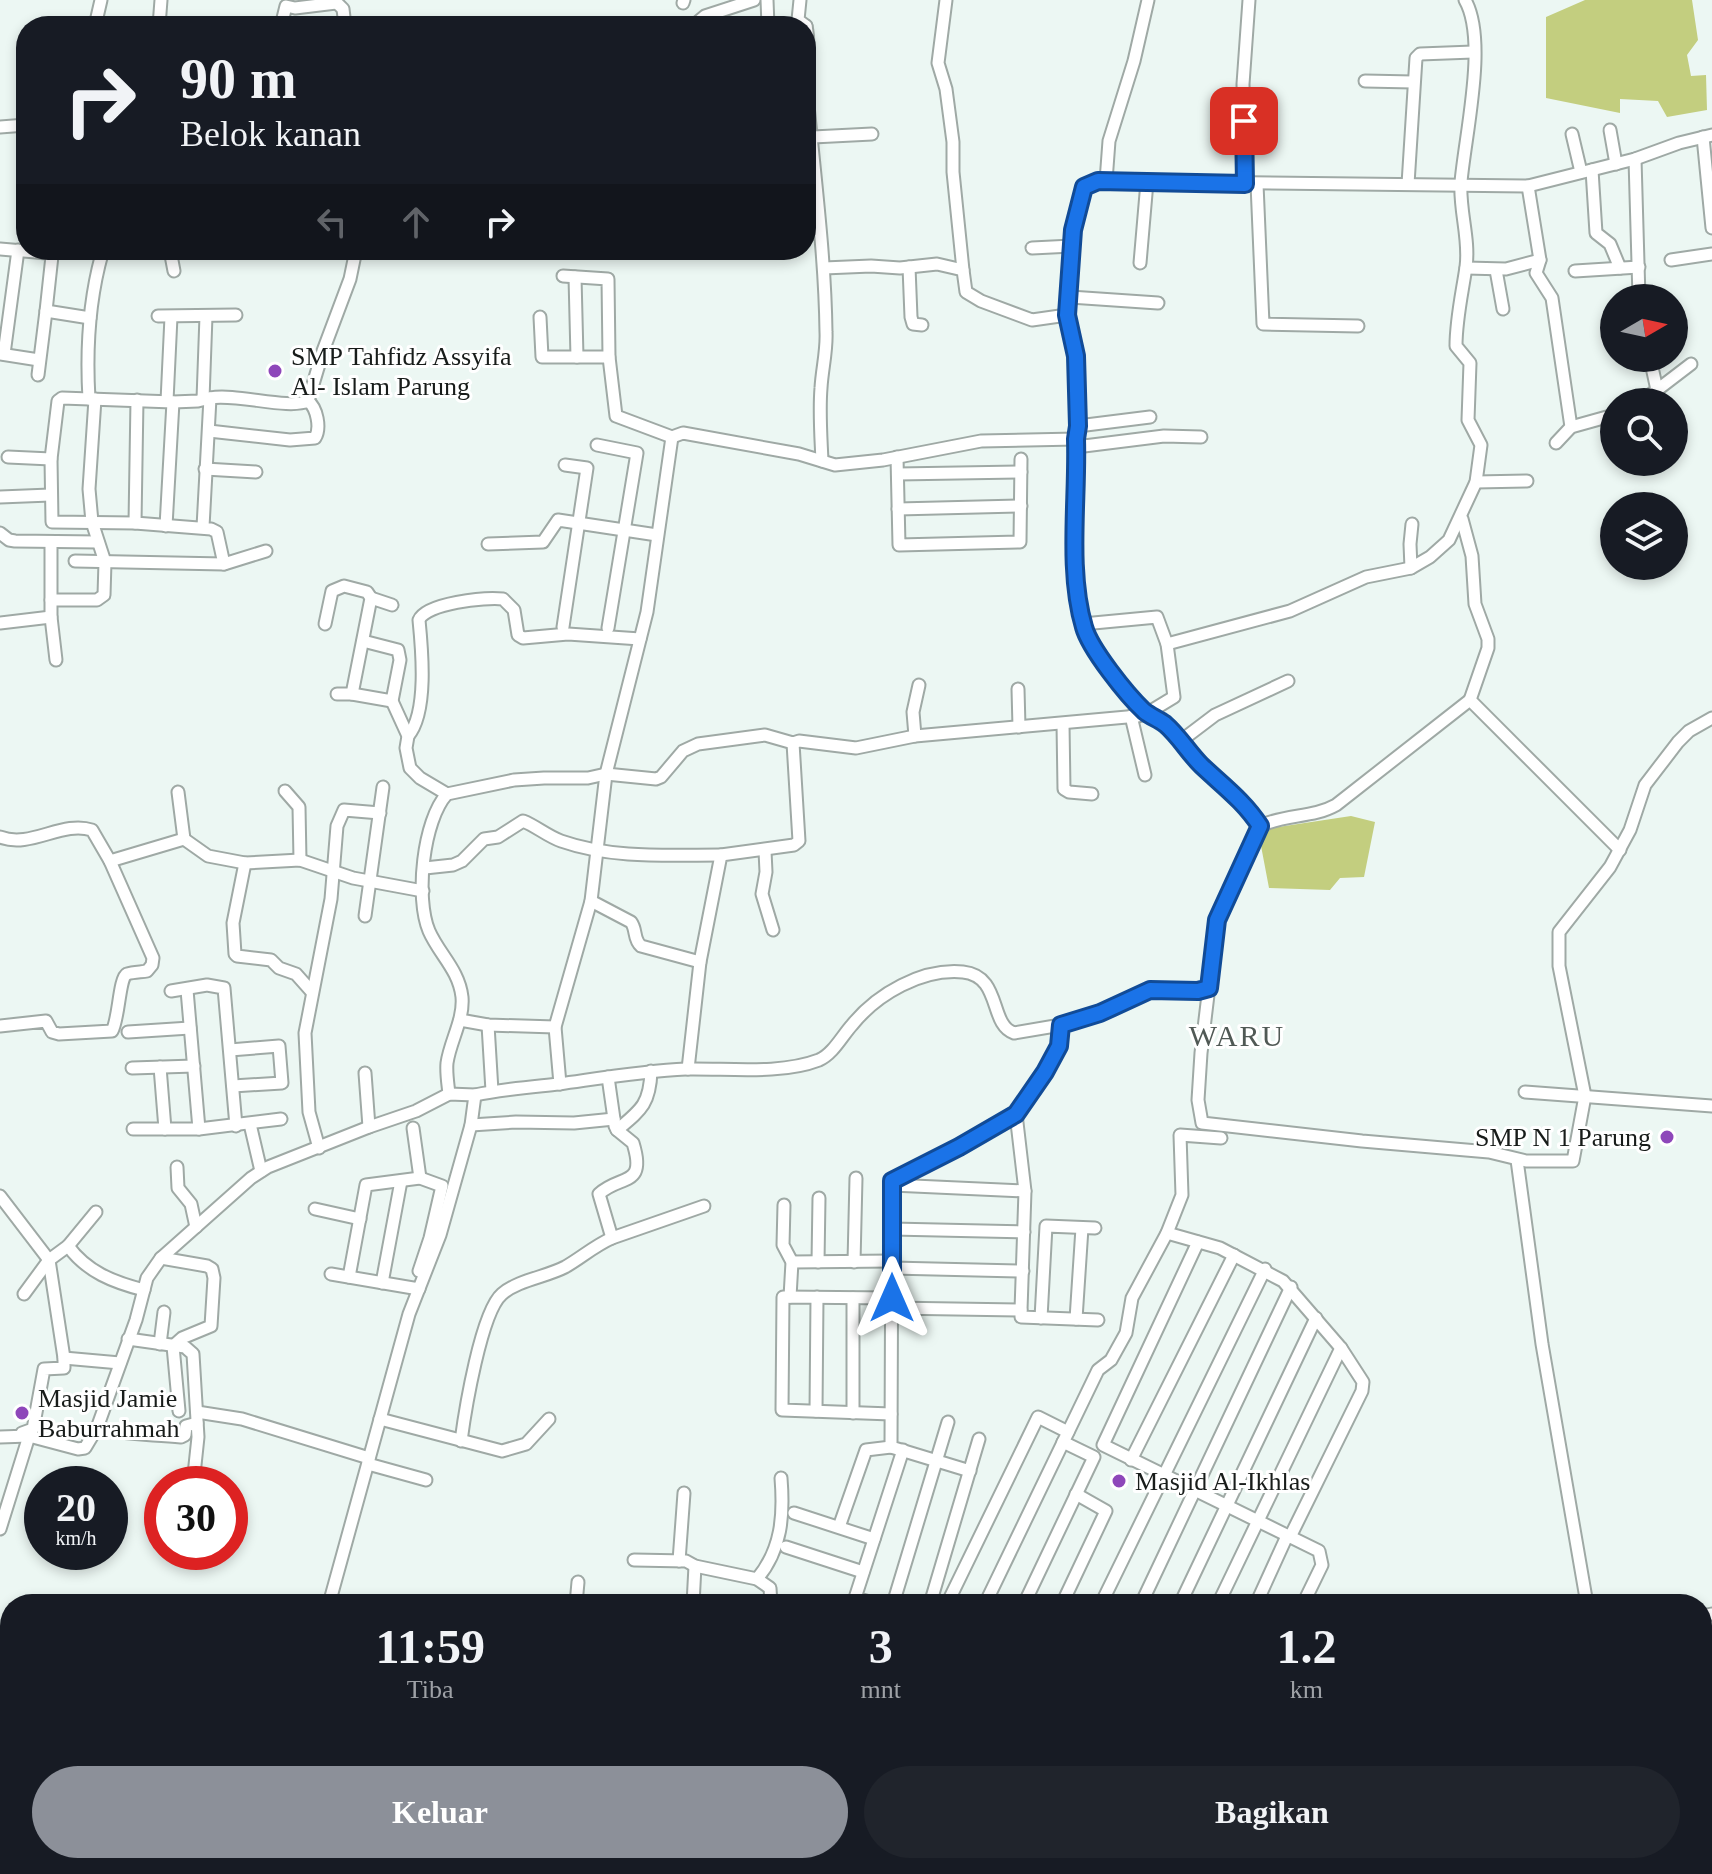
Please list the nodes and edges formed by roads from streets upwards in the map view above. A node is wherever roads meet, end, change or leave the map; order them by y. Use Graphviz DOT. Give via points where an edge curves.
graph roads {
  1 [pos="754,0"];
  2 [pos="946,0"];
  3 [pos="1148,0"];
  4 [pos="1249,0"];
  5 [pos="335,1"];
  6 [pos="282,3"];
  7 [pos="1471,3"];
  8 [pos="705,16"];
  9 [pos="1473,52"];
  10 [pos="1365,81"];
  11 [pos="1413,82"];
  12 [pos="1610,130"];
  13 [pos="872,134"];
  14 [pos="1572,134"];
  15 [pos="1708,136"];
  16 [pos="816,137"];
  17 [pos="1635,159"];
  18 [pos="1616,164"];
  19 [pos="1586,171"];
  20 [pos="1106,181"];
  21 [pos="1147,182"];
  22 [pos="1251,184"];
  23 [pos="1408,184"];
  24 [pos="1461,186"];
  25 [pos="1528,186"];
  26 [pos="816,200"];
  27 [pos="1712,228"];
  28 [pos="1072,246"];
  29 [pos="1032,248"];
  30 [pos="1712,254"];
  31 [pos="16,260"];
  32 [pos="52,260"];
  33 [pos="102,260"];
  34 [pos="172,260"];
  35 [pos="354,260"];
  36 [pos="1540,260"];
  37 [pos="1671,260"];
  38 [pos="1140,263"];
  39 [pos="909,267"];
  40 [pos="1639,267"];
  41 [pos="824,268"];
  42 [pos="1466,268"];
  43 [pos="1620,268"];
  44 [pos="963,270"];
  45 [pos="1496,270"];
  46 [pos="174,271"];
  47 [pos="1575,271"];
  48 [pos="1639,284"];
  49 [pos="1070,297"];
  50 [pos="1158,303"];
  51 [pos="1503,309"];
  52 [pos="46,311"];
  53 [pos="236,315"];
  54 [pos="1067,315"];
  55 [pos="206,316"];
  56 [pos="540,317"];
  57 [pos="90,318"];
  58 [pos="922,325"];
  59 [pos="1358,326"];
  60 [pos="2,354"];
  61 [pos="577,357"];
  62 [pos="609,357"];
  63 [pos="39,360"];
  64 [pos="1691,364"];
  65 [pos="38,375"];
  66 [pos="1660,388"];
  67 [pos="206,398"];
  68 [pos="92,399"];
  69 [pos="137,400"];
  70 [pos="308,401"];
  71 [pos="170,402"];
  72 [pos="1150,417"];
  73 [pos="1600,419"];
  74 [pos="1571,427"];
  75 [pos="209,431"];
  76 [pos="672,437"];
  77 [pos="1077,437"];
  78 [pos="1201,437"];
  79 [pos="1556,443"];
  80 [pos="597,445"];
  81 [pos="8,457"];
  82 [pos="897,457"];
  83 [pos="51,459"];
  84 [pos="1021,459"];
  85 [pos="822,461"];
  86 [pos="565,465"];
  87 [pos="205,469"];
  88 [pos="256,472"];
  89 [pos="1021,472"];
  90 [pos="898,474"];
  91 [pos="1527,481"];
  92 [pos="1476,482"];
  93 [pos="50,495"];
  94 [pos="0,497"];
  95 [pos="1021,506"];
  96 [pos="898,509"];
  97 [pos="1461,518"];
  98 [pos="92,522"];
  99 [pos="135,523"];
  100 [pos="579,523"];
  101 [pos="1412,524"];
  102 [pos="166,526"];
  103 [pos="203,527"];
  104 [pos="624,530"];
  105 [pos="0,533"];
  106 [pos="657,535"];
  107 [pos="51,542"];
  108 [pos="98,542"];
  109 [pos="488,544"];
  110 [pos="266,551"];
  111 [pos="75,561"];
  112 [pos="105,562"];
  113 [pos="224,564"];
  114 [pos="1411,568"];
  115 [pos="371,598"];
  116 [pos="51,600"];
  117 [pos="392,605"];
  118 [pos="51,617"];
  119 [pos="0,623"];
  120 [pos="325,624"];
  121 [pos="1083,624"];
  122 [pos="563,627"];
  123 [pos="608,628"];
  124 [pos="640,639"];
  125 [pos="363,641"];
  126 [pos="1167,644"];
  127 [pos="56,660"];
  128 [pos="1288,681"];
  129 [pos="919,685"];
  130 [pos="1018,689"];
  131 [pos="337,694"];
  132 [pos="352,694"];
  133 [pos="1470,700"];
  134 [pos="392,701"];
  135 [pos="1146,714"];
  136 [pos="1131,716"];
  137 [pos="1712,718"];
  138 [pos="1063,724"];
  139 [pos="1019,727"];
  140 [pos="408,736"];
  141 [pos="915,736"];
  142 [pos="1182,740"];
  143 [pos="793,743"];
  144 [pos="606,774"];
  145 [pos="1145,775"];
  146 [pos="383,787"];
  147 [pos="285,791"];
  148 [pos="178,792"];
  149 [pos="447,794"];
  150 [pos="1092,794"];
  151 [pos="380,813"];
  152 [pos="1260,826"];
  153 [pos="0,837"];
  154 [pos="184,839"];
  155 [pos="596,850"];
  156 [pos="1620,850"];
  157 [pos="765,851"];
  158 [pos="721,855"];
  159 [pos="300,860"];
  160 [pos="110,861"];
  161 [pos="245,863"];
  162 [pos="425,868"];
  163 [pos="333,871"];
  164 [pos="371,881"];
  165 [pos="423,891"];
  166 [pos="591,901"];
  167 [pos="365,916"];
  168 [pos="773,930"];
  169 [pos="700,962"];
  170 [pos="187,990"];
  171 [pos="1206,990"];
  172 [pos="171,991"];
  173 [pos="312,992"];
  174 [pos="460,1020"];
  175 [pos="488,1025"];
  176 [pos="1061,1025"];
  177 [pos="0,1026"];
  178 [pos="555,1027"];
  179 [pos="190,1028"];
  180 [pos="128,1032"];
  181 [pos="230,1050"];
  182 [pos="194,1066"];
  183 [pos="160,1067"];
  184 [pos="132,1068"];
  185 [pos="688,1069"];
  186 [pos="651,1071"];
  187 [pos="365,1073"];
  188 [pos="608,1077"];
  189 [pos="560,1084"];
  190 [pos="233,1086"];
  191 [pos="492,1091"];
  192 [pos="1525,1092"];
  193 [pos="449,1094"];
  194 [pos="475,1095"];
  195 [pos="1585,1096"];
  196 [pos="1712,1106"];
  197 [pos="1016,1114"];
  198 [pos="281,1119"];
  199 [pos="250,1124"];
  200 [pos="615,1124"];
  201 [pos="471,1125"];
  202 [pos="236,1126"];
  203 [pos="369,1127"];
  204 [pos="413,1128"];
  205 [pos="133,1129"];
  206 [pos="165,1129"];
  207 [pos="199,1129"];
  208 [pos="1221,1138"];
  209 [pos="319,1148"];
  210 [pos="1517,1160"];
  211 [pos="177,1167"];
  212 [pos="261,1171"];
  213 [pos="420,1178"];
  214 [pos="856,1178"];
  215 [pos="401,1181"];
  216 [pos="892,1185"];
  217 [pos="1025,1191"];
  218 [pos="0,1196"];
  219 [pos="819,1198"];
  220 [pos="784,1205"];
  221 [pos="704,1206"];
  222 [pos="315,1209"];
  223 [pos="96,1212"];
  224 [pos="360,1219"];
  225 [pos="196,1227"];
  226 [pos="1082,1228"];
  227 [pos="1095,1228"];
  228 [pos="892,1229"];
  229 [pos="1024,1232"];
  230 [pos="1167,1233"];
  231 [pos="612,1238"];
  232 [pos="1198,1242"];
  233 [pos="68,1246"];
  234 [pos="1234,1255"];
  235 [pos="161,1258"];
  236 [pos="49,1260"];
  237 [pos="792,1262"];
  238 [pos="818,1262"];
  239 [pos="854,1262"];
  240 [pos="892,1265"];
  241 [pos="1265,1269"];
  242 [pos="1023,1271"];
  243 [pos="331,1274"];
  244 [pos="349,1277"];
  245 [pos="382,1283"];
  246 [pos="1291,1287"];
  247 [pos="416,1288"];
  248 [pos="144,1290"];
  249 [pos="24,1294"];
  250 [pos="790,1297"];
  251 [pos="817,1297"];
  252 [pos="853,1298"];
  253 [pos="892,1303"];
  254 [pos="1021,1310"];
  255 [pos="164,1312"];
  256 [pos="1041,1318"];
  257 [pos="1316,1318"];
  258 [pos="1076,1319"];
  259 [pos="1098,1320"];
  260 [pos="128,1339"];
  261 [pos="160,1344"];
  262 [pos="173,1346"];
  263 [pos="1341,1348"];
  264 [pos="64,1358"];
  265 [pos="120,1363"];
  266 [pos="179,1411"];
  267 [pos="816,1411"];
  268 [pos="853,1413"];
  269 [pos="891,1414"];
  270 [pos="197,1418"];
  271 [pos="380,1419"];
  272 [pos="549,1419"];
  273 [pos="948,1422"];
  274 [pos="97,1428"];
  275 [pos="0,1435"];
  276 [pos="29,1436"];
  277 [pos="1066,1437"];
  278 [pos="979,1439"];
  279 [pos="461,1441"];
  280 [pos="897,1448"];
  281 [pos="1131,1460"];
  282 [pos="369,1461"];
  283 [pos="936,1461"];
  284 [pos="195,1466"];
  285 [pos="970,1471"];
  286 [pos="1164,1476"];
  287 [pos="781,1478"];
  288 [pos="426,1480"];
  289 [pos="1195,1491"];
  290 [pos="684,1493"];
  291 [pos="1076,1494"];
  292 [pos="1227,1507"];
  293 [pos="794,1513"];
  294 [pos="1258,1521"];
  295 [pos="839,1527"];
  296 [pos="0,1529"];
  297 [pos="1289,1536"];
  298 [pos="874,1539"];
  299 [pos="786,1547"];
  300 [pos="634,1560"];
  301 [pos="679,1561"];
  302 [pos="695,1566"];
  303 [pos="863,1572"];
  304 [pos="757,1579"];
  305 [pos="578,1582"];
  306 [pos="332,1594"];
  307 [pos="577,1594"];
  308 [pos="694,1594"];
  309 [pos="770,1594"];
  310 [pos="856,1594"];
  311 [pos="896,1594"];
  312 [pos="933,1594"];
  313 [pos="952,1594"];
  314 [pos="990,1594"];
  315 [pos="1029,1594"];
  316 [pos="1067,1594"];
  317 [pos="1106,1594"];
  318 [pos="1146,1594"];
  319 [pos="1185,1594"];
  320 [pos="1223,1594"];
  321 [pos="1261,1594"];
  322 [pos="1308,1594"];
  323 [pos="1585,1594"];
  1 -- 8 [label="street"];
  2 -- 44 [label="street" via="938,63 953,142"];
  3 -- 20 [label="street" via="1109,141"];
  4 -- 22 [label="street" via="1243,84"];
  5 -- 6 [label="street" via="295,8"];
  7 -- 9 [label="street"];
  9 -- 11 [label="street" via="1420,54"];
  9 -- 24 [label="street"];
  10 -- 11 [label="street"];
  11 -- 23 [label="street"];
  12 -- 18 [label="street"];
  13 -- 16 [label="street"];
  14 -- 19 [label="street"];
  15 -- 17 [label="street"];
  15 -- 27 [label="street"];
  17 -- 18 [label="street"];
  17 -- 40 [label="street"];
  18 -- 19 [label="street"];
  19 -- 25 [label="street"];
  19 -- 43 [label="street" via="1596,233 1610,244"];
  20 -- 21 [label="street"];
  20 -- 28 [label="street" via="1084,187"];
  21 -- 22 [label="street"];
  21 -- 38 [label="street"];
  22 -- 23 [label="street"];
  22 -- 59 [label="street" via="1263,324"];
  23 -- 24 [label="street"];
  24 -- 25 [label="street"];
  24 -- 42 [label="street"];
  25 -- 36 [label="street"];
  26 -- 41 [label="street"];
  28 -- 29 [label="street"];
  28 -- 49 [label="street"];
  30 -- 37 [label="street"];
  31 -- 60 [label="street"];
  32 -- 52 [label="street"];
  33 -- 57 [label="street"];
  34 -- 46 [label="street"];
  35 -- 70 [label="street"];
  36 -- 45 [label="street"];
  36 -- 74 [label="street" via="1536,273 1552,298"];
  39 -- 41 [label="street"];
  39 -- 44 [label="street" via="937,264"];
  39 -- 58 [label="street" via="911,317 913,324"];
  40 -- 43 [label="street"];
  40 -- 48 [label="street"];
  41 -- 85 [label="street"];
  42 -- 45 [label="street"];
  42 -- 92 [label="street" via="1456,346 1471,367 1468,420 1481,445"];
  43 -- 47 [label="street"];
  44 -- 54 [label="street" via="966,292 981,301 1032,320"];
  45 -- 51 [label="street"];
  49 -- 50 [label="street"];
  49 -- 54 [label="street"];
  52 -- 57 [label="street"];
  52 -- 63 [label="street"];
  53 -- 55 [label="street"];
  54 -- 77 [label="street" via="1076,356"];
  55 -- 67 [label="street"];
  55 -- 71 [label="street" via="164,316"];
  56 -- 61 [label="street" via="541,357"];
  57 -- 68 [label="street" via="87,375"];
  60 -- 63 [label="street"];
  61 -- 62 [label="street"];
  61 -- 62 [label="street" via="569,277 608,279"];
  62 -- 76 [label="street" via="616,416"];
  63 -- 65 [label="street"];
  64 -- 66 [label="street"];
  67 -- 70 [label="street"];
  67 -- 71 [label="street"];
  67 -- 75 [label="street"];
  68 -- 69 [label="street"];
  68 -- 83 [label="street" via="58,401"];
  68 -- 98 [label="street"];
  69 -- 71 [label="street"];
  69 -- 99 [label="street"];
  70 -- 75 [label="street" via="316,412 315,438"];
  71 -- 102 [label="street"];
  72 -- 77 [label="street"];
  73 -- 74 [label="street"];
  74 -- 79 [label="street"];
  75 -- 87 [label="street"];
  76 -- 85 [label="street" via="683,433"];
  76 -- 106 [label="street"];
  77 -- 78 [label="street"];
  77 -- 82 [label="street" via="981,441"];
  77 -- 121 [label="street" via="1075,541"];
  80 -- 104 [label="street" via="637,453"];
  81 -- 83 [label="street"];
  82 -- 85 [label="street" via="850,465"];
  82 -- 90 [label="street"];
  83 -- 93 [label="street"];
  84 -- 89 [label="street"];
  86 -- 100 [label="street" via="587,468"];
  87 -- 88 [label="street"];
  87 -- 103 [label="street"];
  89 -- 90 [label="street"];
  89 -- 95 [label="street"];
  90 -- 96 [label="street"];
  91 -- 92 [label="street"];
  92 -- 97 [label="street"];
  93 -- 94 [label="street"];
  93 -- 98 [label="street" via="52,522"];
  95 -- 96 [label="street"];
  95 -- 96 [label="street" via="1020,542 990,543 899,545"];
  97 -- 114 [label="street" via="1449,540"];
  97 -- 133 [label="street" via="1472,556 1475,604 1488,639"];
  98 -- 99 [label="street"];
  98 -- 108 [label="street"];
  99 -- 102 [label="street"];
  100 -- 104 [label="street"];
  100 -- 109 [label="street" via="558,520 543,542"];
  100 -- 122 [label="street"];
  101 -- 114 [label="street"];
  102 -- 103 [label="street"];
  103 -- 113 [label="street" via="217,532"];
  104 -- 106 [label="street"];
  104 -- 123 [label="street"];
  105 -- 107 [label="street" via="9,540"];
  106 -- 124 [label="street"];
  107 -- 108 [label="street"];
  107 -- 116 [label="street"];
  108 -- 112 [label="street"];
  110 -- 113 [label="street"];
  111 -- 112 [label="street"];
  112 -- 113 [label="street"];
  112 -- 116 [label="street" via="101,599"];
  114 -- 126 [label="street" via="1366,577 1290,611"];
  115 -- 117 [label="street"];
  115 -- 120 [label="street" via="366,591 334,589"];
  115 -- 125 [label="street"];
  116 -- 118 [label="street"];
  118 -- 119 [label="street"];
  118 -- 127 [label="street"];
  121 -- 126 [label="street" via="1157,617"];
  121 -- 135 [label="street" via="1107,666"];
  124 -- 140 [label="street" via="568,634 523,638 514,610 503,599 430,609 419,618 420,696"];
  124 -- 144 [label="street"];
  125 -- 132 [label="street"];
  125 -- 134 [label="street" via="398,650"];
  126 -- 135 [label="street" via="1175,694"];
  128 -- 142 [label="street" via="1215,715"];
  129 -- 141 [label="street"];
  130 -- 139 [label="street"];
  131 -- 132 [label="street"];
  132 -- 134 [label="street"];
  133 -- 152 [label="street" via="1336,805"];
  133 -- 156 [label="street"];
  134 -- 140 [label="street"];
  135 -- 136 [label="street"];
  135 -- 142 [label="street"];
  136 -- 138 [label="street"];
  136 -- 145 [label="street"];
  137 -- 156 [label="street" via="1689,731 1645,785"];
  138 -- 139 [label="street"];
  138 -- 150 [label="street" via="1064,789"];
  139 -- 141 [label="street"];
  140 -- 149 [label="street" via="412,771"];
  141 -- 143 [label="street" via="856,748"];
  142 -- 152 [label="street"];
  143 -- 144 [label="street" via="748,735 691,747 656,779"];
  143 -- 157 [label="street" via="799,841"];
  144 -- 149 [label="street" via="514,780"];
  144 -- 155 [label="street"];
  146 -- 151 [label="street"];
  147 -- 159 [label="street" via="299,807"];
  148 -- 154 [label="street"];
  149 -- 162 [label="street" via="434,812"];
  151 -- 163 [label="street" via="341,813"];
  151 -- 164 [label="street"];
  152 -- 171 [label="street" via="1217,920"];
  153 -- 160 [label="street" via="21,840 87,828"];
  154 -- 160 [label="street"];
  154 -- 161 [label="street" via="208,856"];
  155 -- 158 [label="street"];
  155 -- 162 [label="street" via="555,839 523,821 498,837 484,839 462,861"];
  155 -- 166 [label="street"];
  156 -- 195 [label="street" via="1562,926 1558,939"];
  157 -- 158 [label="street"];
  157 -- 168 [label="street" via="762,894"];
  158 -- 169 [label="street"];
  159 -- 161 [label="street"];
  159 -- 163 [label="street"];
  160 -- 177 [label="street" via="153,958 147,971 122,979 115,1027 107,1033 59,1034 46,1021"];
  161 -- 173 [label="street" via="233,923 235,954 271,960 296,974"];
  162 -- 165 [label="street"];
  163 -- 164 [label="street"];
  163 -- 173 [label="street"];
  164 -- 165 [label="street"];
  164 -- 167 [label="street"];
  165 -- 174 [label="street" via="430,933 455,972"];
  166 -- 169 [label="street" via="631,922 641,946"];
  166 -- 178 [label="street"];
  169 -- 185 [label="street"];
  170 -- 172 [label="street"];
  170 -- 179 [label="street"];
  170 -- 181 [label="street" via="224,988"];
  171 -- 176 [label="street" via="1150,990"];
  171 -- 210 [label="street" via="1198,1100 1202,1123 1489,1152"];
  173 -- 209 [label="street" via="305,1065"];
  174 -- 175 [label="street"];
  174 -- 193 [label="street" via="447,1065"];
  175 -- 178 [label="street"];
  175 -- 191 [label="street"];
  176 -- 185 [label="street" via="1010,1032 988,986 972,974 954,972 881,996 828,1055 816,1061 760,1070"];
  176 -- 197 [label="street" via="1059,1046"];
  178 -- 189 [label="street"];
  179 -- 180 [label="street"];
  179 -- 182 [label="street"];
  181 -- 190 [label="street"];
  181 -- 190 [label="street" via="279,1046 282,1083"];
  182 -- 183 [label="street"];
  182 -- 207 [label="street"];
  183 -- 184 [label="street"];
  183 -- 206 [label="street"];
  185 -- 186 [label="street"];
  186 -- 188 [label="street"];
  186 -- 200 [label="street" via="646,1102"];
  187 -- 203 [label="street"];
  188 -- 189 [label="street"];
  188 -- 200 [label="street"];
  189 -- 191 [label="street"];
  190 -- 202 [label="street"];
  191 -- 194 [label="street"];
  192 -- 195 [label="street"];
  193 -- 194 [label="street"];
  193 -- 203 [label="street"];
  194 -- 201 [label="street"];
  195 -- 196 [label="street"];
  195 -- 210 [label="street" via="1573,1161"];
  197 -- 216 [label="street"];
  197 -- 217 [label="street"];
  198 -- 199 [label="street"];
  199 -- 202 [label="street"];
  199 -- 212 [label="street"];
  200 -- 201 [label="street"];
  200 -- 231 [label="street" via="633,1143 636,1169 629,1179 599,1194"];
  201 -- 247 [label="street" via="440,1235"];
  202 -- 207 [label="street"];
  203 -- 209 [label="street"];
  204 -- 213 [label="street"];
  205 -- 206 [label="street"];
  206 -- 207 [label="street"];
  208 -- 230 [label="street" via="1180,1135 1182,1195"];
  209 -- 212 [label="street"];
  210 -- 323 [label="street"];
  211 -- 225 [label="street" via="178,1188 191,1204"];
  212 -- 225 [label="street"];
  213 -- 215 [label="street"];
  213 -- 247 [label="street" via="442,1186"];
  214 -- 239 [label="street"];
  215 -- 224 [label="street" via="366,1185"];
  215 -- 245 [label="street"];
  216 -- 217 [label="street"];
  216 -- 228 [label="street"];
  217 -- 229 [label="street"];
  218 -- 236 [label="street"];
  219 -- 238 [label="street"];
  220 -- 237 [label="street" via="783,1245"];
  221 -- 231 [label="street"];
  222 -- 224 [label="street"];
  223 -- 233 [label="street"];
  224 -- 244 [label="street"];
  225 -- 235 [label="street"];
  226 -- 227 [label="street"];
  226 -- 256 [label="street" via="1046,1226"];
  226 -- 258 [label="street"];
  228 -- 229 [label="street"];
  228 -- 240 [label="street"];
  229 -- 242 [label="street"];
  230 -- 232 [label="street"];
  230 -- 277 [label="street" via="1132,1298 1126,1333 1111,1360 1098,1370"];
  231 -- 279 [label="street" via="498,1299 486,1326"];
  232 -- 234 [label="street"];
  232 -- 281 [label="street" via="1103,1445"];
  233 -- 236 [label="street"];
  233 -- 248 [label="street" via="98,1274"];
  234 -- 241 [label="street"];
  234 -- 281 [label="street"];
  235 -- 248 [label="street"];
  235 -- 262 [label="street" via="207,1266 214,1278 211,1326"];
  236 -- 249 [label="street"];
  236 -- 264 [label="street"];
  237 -- 238 [label="street"];
  237 -- 250 [label="street"];
  238 -- 239 [label="street"];
  239 -- 240 [label="street"];
  240 -- 242 [label="street"];
  240 -- 253 [label="street"];
  241 -- 246 [label="street"];
  241 -- 286 [label="street"];
  242 -- 254 [label="street"];
  243 -- 244 [label="street"];
  244 -- 245 [label="street"];
  245 -- 247 [label="street"];
  246 -- 257 [label="street"];
  246 -- 289 [label="street"];
  247 -- 271 [label="street"];
  248 -- 260 [label="street"];
  250 -- 251 [label="street"];
  250 -- 267 [label="street" via="783,1297 782,1410"];
  251 -- 252 [label="street"];
  251 -- 267 [label="street"];
  252 -- 253 [label="street"];
  252 -- 268 [label="street"];
  253 -- 254 [label="street"];
  253 -- 269 [label="street"];
  254 -- 256 [label="street" via="1021,1317"];
  255 -- 261 [label="street"];
  256 -- 258 [label="street"];
  257 -- 263 [label="street"];
  257 -- 292 [label="street"];
  258 -- 259 [label="street"];
  260 -- 261 [label="street"];
  260 -- 265 [label="street"];
  261 -- 262 [label="street"];
  262 -- 266 [label="street"];
  262 -- 270 [label="street" via="193,1354"];
  263 -- 294 [label="street"];
  263 -- 297 [label="street" via="1363,1386"];
  264 -- 265 [label="street"];
  264 -- 275 [label="street" via="64,1368 43,1371 31,1430"];
  265 -- 274 [label="street"];
  267 -- 268 [label="street"];
  268 -- 269 [label="street"];
  269 -- 280 [label="street"];
  270 -- 274 [label="street" via="181,1437"];
  270 -- 282 [label="street" via="242,1419"];
  270 -- 284 [label="street"];
  271 -- 279 [label="street"];
  271 -- 282 [label="street"];
  272 -- 279 [label="street" via="515,1449"];
  273 -- 283 [label="street"];
  274 -- 276 [label="street" via="82,1449"];
  275 -- 276 [label="street"];
  276 -- 296 [label="street"];
  277 -- 291 [label="street" via="1094,1457"];
  277 -- 313 [label="street" via="1038,1417"];
  277 -- 314 [label="street"];
  278 -- 285 [label="street"];
  280 -- 283 [label="street"];
  280 -- 295 [label="street" via="866,1450"];
  280 -- 298 [label="street"];
  281 -- 286 [label="street"];
  282 -- 288 [label="street"];
  282 -- 306 [label="street"];
  283 -- 285 [label="street"];
  283 -- 311 [label="street"];
  285 -- 312 [label="street"];
  286 -- 289 [label="street"];
  286 -- 317 [label="street"];
  287 -- 304 [label="street" via="780,1536"];
  289 -- 292 [label="street"];
  289 -- 318 [label="street"];
  290 -- 301 [label="street"];
  291 -- 315 [label="street"];
  291 -- 316 [label="street" via="1106,1511"];
  292 -- 294 [label="street"];
  292 -- 319 [label="street"];
  293 -- 295 [label="street"];
  294 -- 297 [label="street"];
  294 -- 320 [label="street"];
  295 -- 298 [label="street"];
  297 -- 321 [label="street"];
  297 -- 322 [label="street" via="1319,1551 1323,1561"];
  298 -- 303 [label="street"];
  299 -- 303 [label="street"];
  300 -- 301 [label="street"];
  301 -- 302 [label="street"];
  302 -- 304 [label="street"];
  302 -- 308 [label="street"];
  303 -- 310 [label="street"];
  304 -- 309 [label="street"];
  305 -- 307 [label="street"];
}
